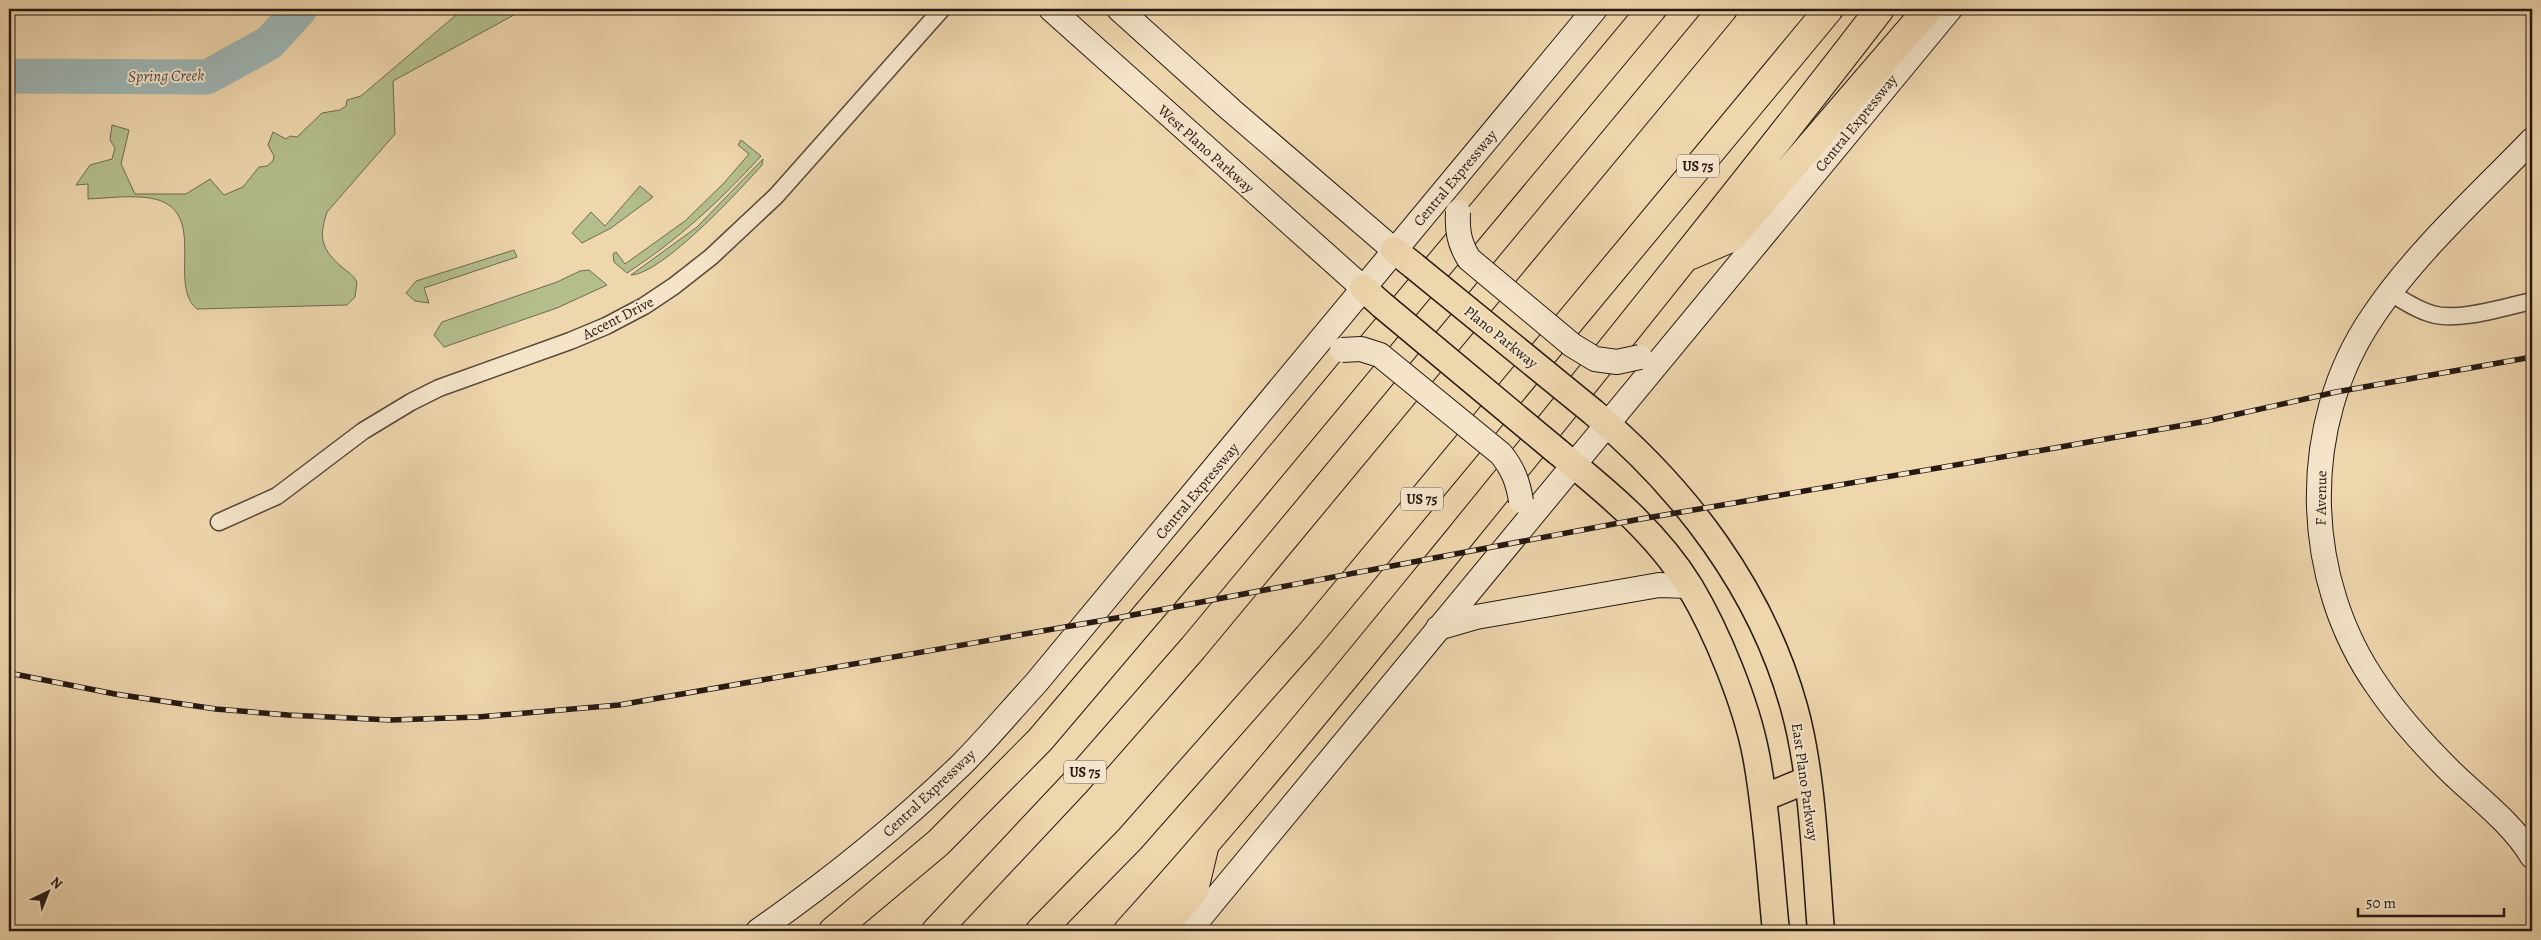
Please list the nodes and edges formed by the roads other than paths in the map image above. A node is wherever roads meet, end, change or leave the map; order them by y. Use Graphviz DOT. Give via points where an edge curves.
graph roads {
  1 [pos="942,9"];
  2 [pos="1052,9"];
  3 [pos="1119,9"];
  4 [pos="1595,9"];
  5 [pos="1652,9"];
  6 [pos="1723,9"];
  7 [pos="1829,9"];
  8 [pos="1880,9"];
  9 [pos="1928,9"];
  10 [pos="1950,9"];
  11 [pos="2532,140"];
  12 [pos="1466,165"];
  13 [pos="1687,257"];
  14 [pos="1404,258"];
  15 [pos="2390,293"];
  16 [pos="1372,296"];
  17 [pos="2532,301"];
  18 [pos="1682,336"];
  19 [pos="1288,380"];
  20 [pos="1600,418"];
  21 [pos="1565,459"];
  22 [pos="219,522"];
  23 [pos="1522,526"];
  24 [pos="1690,586"];
  25 [pos="1438,628"];
  26 [pos="1806,780"];
  27 [pos="1763,798"];
  28 [pos="1205,844"];
  29 [pos="2532,856"];
  30 [pos="758,931"];
  31 [pos="833,931"];
  32 [pos="936,931"];
  33 [pos="1040,931"];
  34 [pos="1128,931"];
  35 [pos="1161,931"];
  36 [pos="1189,931"];
  37 [pos="1776,931"];
  38 [pos="1821,931"];
  1 -- 22 [label="street, Accent Drive" via="776,196 725,245 674,286 606,326 439,388 411,402 363,431 277,496"];
  2 -- 16 [label="main road, West Plano Parkway"];
  3 -- 14 [label="main road"];
  4 -- 12 [label="main road, Central Expressway"];
  5 -- 31 [label="highway" via="1040,740 931,849"];
  6 -- 32 [label="highway, US 75" via="1193,648 1074,784"];
  7 -- 33 [label="highway, US 75" via="1308,637 1130,839"];
  8 -- 13 [label="highway"];
  9 -- 13 [label="highway" via="1731,238"];
  10 -- 18 [label="main road, Central Expressway"];
  11 -- 15 [label="main road, F Avenue"];
  12 -- 14 [label="main road, Central Expressway"];
  12 -- 18 [label="main road, bridge" via="1458,212 1457,230 1461,247 1469,259 1572,345 1595,359 1617,362 1640,357"];
  13 -- 28 [label="highway"];
  14 -- 16 [label="main road, Central Expressway"];
  14 -- 20 [label="main road, Plano Parkway, bridge"];
  15 -- 17 [label="street" via="2414,307 2451,317"];
  15 -- 29 [label="main road, F Avenue" via="2348,360 2326,429 2319,500 2328,583 2353,643 2376,686 2423,743 2492,810"];
  16 -- 19 [label="main road, Central Expressway"];
  16 -- 21 [label="main road, bridge"];
  18 -- 20 [label="main road, Central Expressway"];
  19 -- 23 [label="main road, bridge" via="1342,350 1361,349 1380,355 1501,454 1511,467 1518,485"];
  19 -- 30 [label="main road, Central Expressway" via="1088,622 962,764 891,830 827,883"];
  20 -- 21 [label="main road, Central Expressway"];
  20 -- 26 [label="main road, East Plano Parkway" via="1646,460 1692,512 1739,581 1762,623 1793,706 1803,748"];
  21 -- 23 [label="main road, Central Expressway"];
  21 -- 24 [label="main road" via="1636,520"];
  23 -- 25 [label="main road, Central Expressway"];
  24 -- 25 [label="main road" via="1659,585 1476,617"];
  24 -- 27 [label="main road" via="1729,668 1756,754"];
  25 -- 36 [label="main road, Central Expressway"];
  26 -- 27 [label="main road"];
  26 -- 38 [label="main road, East Plano Parkway"];
  27 -- 37 [label="main road"];
  28 -- 34 [label="highway"];
  28 -- 35 [label="highway" via="1194,890"];
}
